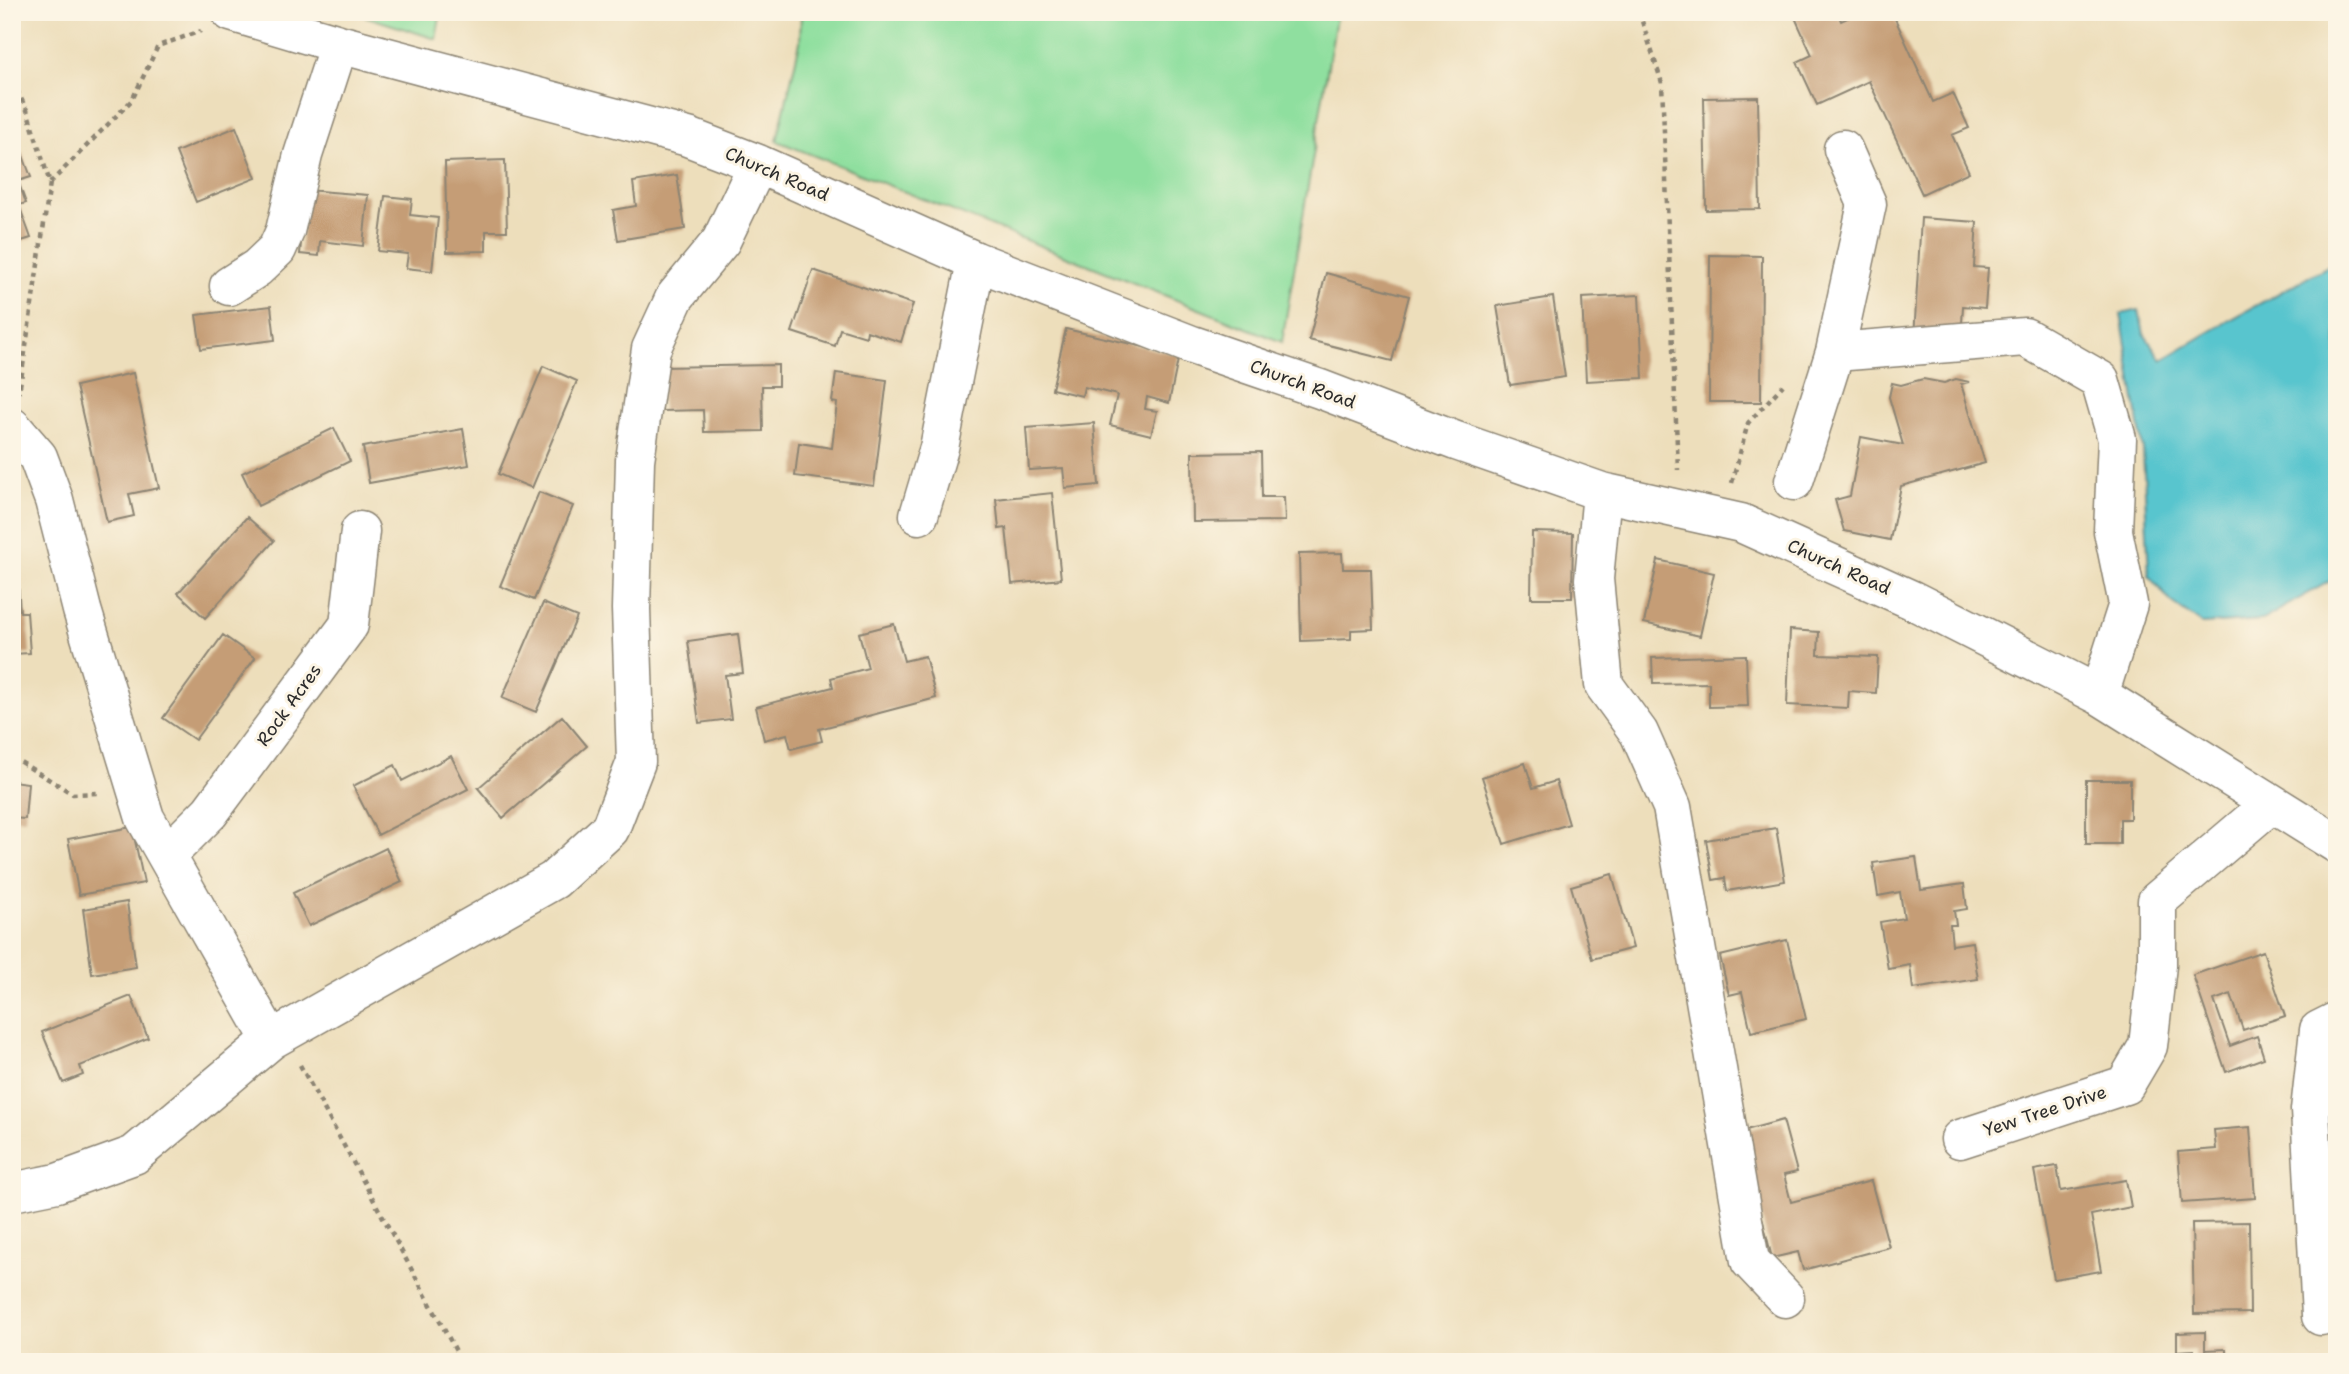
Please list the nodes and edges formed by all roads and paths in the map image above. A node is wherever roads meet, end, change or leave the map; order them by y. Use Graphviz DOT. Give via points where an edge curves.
graph roads {
  1 [pos="1639,12"];
  2 [pos="236,15"];
  3 [pos="339,44"];
  4 [pos="12,81"];
  5 [pos="1843,149"];
  6 [pos="758,164"];
  7 [pos="50,183"];
  8 [pos="976,261"];
  9 [pos="229,286"];
  10 [pos="1835,352"];
  11 [pos="1784,384"];
  12 [pos="13,428"];
  13 [pos="1794,481"];
  14 [pos="1602,492"];
  15 [pos="1680,509"];
  16 [pos="919,515"];
  17 [pos="1723,519"];
  18 [pos="360,531"];
  19 [pos="2099,695"];
  20 [pos="12,757"];
  21 [pos="137,792"];
  22 [pos="2272,804"];
  23 [pos="2337,844"];
  24 [pos="167,855"];
  25 [pos="2337,1021"];
  26 [pos="277,1036"];
  27 [pos="1960,1139"];
  28 [pos="12,1192"];
  29 [pos="1785,1298"];
  30 [pos="2321,1316"];
  31 [pos="462,1362"];
  1 -- 15 [label="path" via="1662,82"];
  2 -- 3 [label="street, Church Road"];
  2 -- 7 [label="path" via="158,46 132,100"];
  3 -- 6 [label="street, Church Road" via="688,137"];
  3 -- 9 [label="street" via="277,249"];
  4 -- 7 [label="path" via="27,110"];
  5 -- 10 [label="street" via="1867,204"];
  6 -- 8 [label="street, Church Road"];
  6 -- 26 [label="street" via="722,241 676,297 651,348 635,460 631,610 636,762 610,829 554,880"];
  7 -- 12 [label="path"];
  8 -- 14 [label="street, Church Road" via="1192,345"];
  8 -- 16 [label="street" via="939,448"];
  10 -- 13 [label="street"];
  10 -- 19 [label="street" via="2025,337 2100,380 2116,439 2113,531 2128,604"];
  11 -- 17 [label="path" via="1748,423"];
  12 -- 21 [label="street" via="37,457 54,500"];
  14 -- 15 [label="street, Church Road"];
  14 -- 29 [label="street" via="1594,579 1604,685 1639,733 1672,807 1750,1261"];
  15 -- 17 [label="street, Church Road"];
  17 -- 19 [label="street, Church Road" via="1912,600"];
  18 -- 24 [label="street, Rock Acres" via="349,625 211,812"];
  19 -- 22 [label="street, Church Road"];
  20 -- 21 [label="path" via="73,794"];
  21 -- 24 [label="street" via="145,818"];
  22 -- 23 [label="street, Church Road"];
  22 -- 27 [label="street, Yew Tree Drive" via="2157,901 2157,965 2147,1046 2125,1085"];
  24 -- 26 [label="street"];
  25 -- 30 [label="street" via="2319,1030 2310,1110"];
  26 -- 28 [label="street" via="134,1154 57,1183"];
  26 -- 31 [label="path" via="304,1073"];
}
